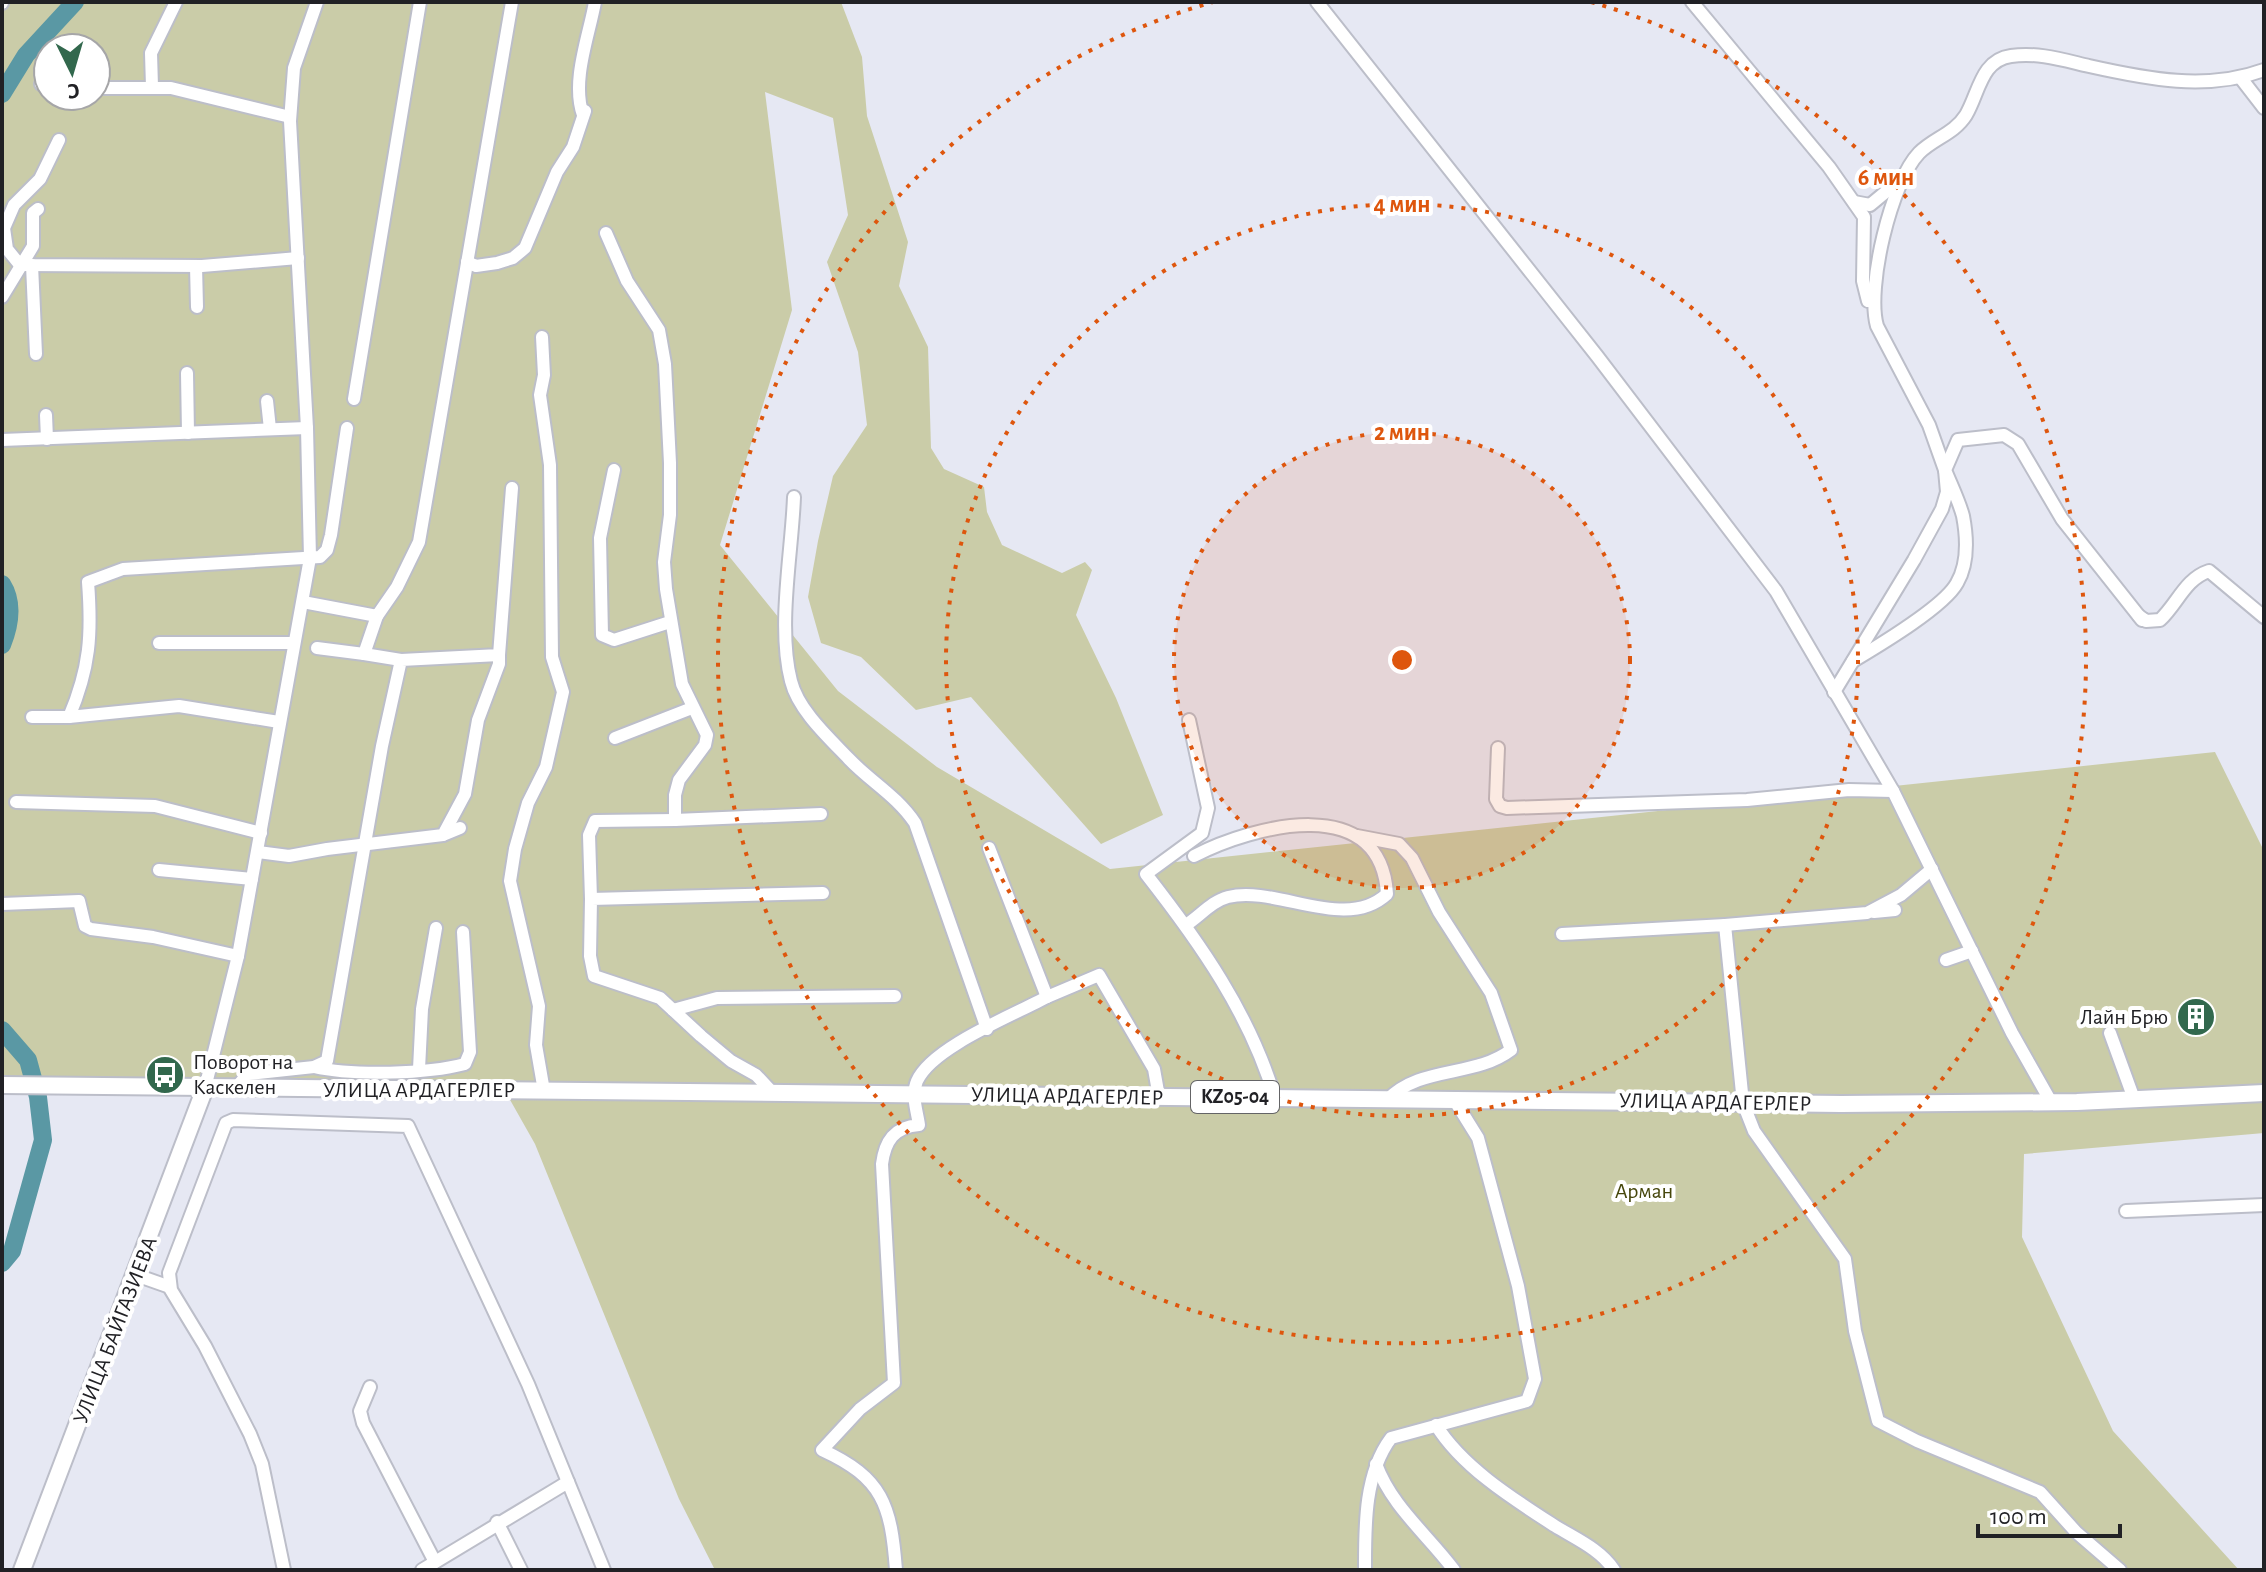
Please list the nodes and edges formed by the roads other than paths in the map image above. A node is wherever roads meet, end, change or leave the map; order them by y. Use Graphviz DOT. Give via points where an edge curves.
graph roads {
  1 [pos="176,2"];
  2 [pos="317,2"];
  3 [pos="420,2"];
  4 [pos="512,2"];
  5 [pos="595,2"];
  6 [pos="1317,2"];
  7 [pos="1692,2"];
  8 [pos="2264,70"];
  9 [pos="2240,77"];
  10 [pos="152,87"];
  11 [pos="112,88"];
  12 [pos="2264,108"];
  13 [pos="290,117"];
  14 [pos="59,140"];
  15 [pos="1901,179"];
  16 [pos="1854,202"];
  17 [pos="38,209"];
  18 [pos="606,233"];
  19 [pos="298,258"];
  20 [pos="467,262"];
  21 [pos="26,265"];
  22 [pos="196,266"];
  23 [pos="2,297"];
  24 [pos="197,307"];
  25 [pos="1873,313"];
  26 [pos="542,337"];
  27 [pos="36,354"];
  28 [pos="187,373"];
  29 [pos="354,399"];
  30 [pos="267,401"];
  31 [pos="46,415"];
  32 [pos="307,428"];
  33 [pos="347,428"];
  34 [pos="270,429"];
  35 [pos="188,433"];
  36 [pos="47,439"];
  37 [pos="2,440"];
  38 [pos="614,470"];
  39 [pos="1945,470"];
  40 [pos="512,488"];
  41 [pos="794,497"];
  42 [pos="310,558"];
  43 [pos="303,602"];
  44 [pos="377,616"];
  45 [pos="2264,617"];
  46 [pos="670,622"];
  47 [pos="159,643"];
  48 [pos="294,643"];
  49 [pos="317,648"];
  50 [pos="364,654"];
  51 [pos="499,655"];
  52 [pos="401,660"];
  53 [pos="1850,662"];
  54 [pos="1834,692"];
  55 [pos="692,708"];
  56 [pos="32,717"];
  57 [pos="69,717"];
  58 [pos="1189,720"];
  59 [pos="279,722"];
  60 [pos="615,738"];
  61 [pos="1498,748"];
  62 [pos="1893,791"];
  63 [pos="16,802"];
  64 [pos="821,814"];
  65 [pos="675,820"];
  66 [pos="460,828"];
  67 [pos="261,833"];
  68 [pos="443,835"];
  69 [pos="1357,836"];
  70 [pos="364,845"];
  71 [pos="989,848"];
  72 [pos="258,852"];
  73 [pos="1194,856"];
  74 [pos="1932,869"];
  75 [pos="159,870"];
  76 [pos="252,879"];
  77 [pos="823,893"];
  78 [pos="591,899"];
  79 [pos="2,904"];
  80 [pos="1895,910"];
  81 [pos="1867,913"];
  82 [pos="1186,925"];
  83 [pos="1725,925"];
  84 [pos="436,928"];
  85 [pos="463,932"];
  86 [pos="1562,934"];
  87 [pos="1972,951"];
  88 [pos="238,956"];
  89 [pos="1946,960"];
  90 [pos="895,996"];
  91 [pos="1047,997"];
  92 [pos="673,1010"];
  93 [pos="987,1029"];
  94 [pos="2110,1033"];
  95 [pos="314,1067"];
  96 [pos="419,1069"];
  97 [pos="9,1085"];
  98 [pos="205,1088"];
  99 [pos="235,1089"];
  100 [pos="544,1091"];
  101 [pos="773,1093"];
  102 [pos="2264,1093"];
  103 [pos="914,1094"];
  104 [pos="1159,1097"];
  105 [pos="1275,1098"];
  106 [pos="2134,1099"];
  107 [pos="1387,1100"];
  108 [pos="1455,1101"];
  109 [pos="2051,1102"];
  110 [pos="1743,1103"];
  111 [pos="2264,1205"];
  112 [pos="2126,1211"];
  113 [pos="136,1275"];
  114 [pos="170,1287"];
  115 [pos="370,1387"];
  116 [pos="1436,1425"];
  117 [pos="1376,1464"];
  118 [pos="568,1482"];
  119 [pos="497,1522"];
  120 [pos="435,1562"];
  121 [pos="22,1570"];
  122 [pos="284,1570"];
  123 [pos="422,1570"];
  124 [pos="521,1570"];
  125 [pos="604,1570"];
  126 [pos="896,1570"];
  127 [pos="1365,1570"];
  128 [pos="1454,1570"];
  129 [pos="1614,1570"];
  130 [pos="2120,1570"];
  1 -- 10 [label="street" via="151,53"];
  2 -- 13 [label="street" via="294,68"];
  3 -- 29 [label="street"];
  4 -- 20 [label="street"];
  5 -- 20 [label="street" via="580,89 584,113 525,248 497,263"];
  6 -- 54 [label="street" via="1703,492 1776,591"];
  7 -- 16 [label="street"];
  8 -- 9 [label="street"];
  9 -- 12 [label="street"];
  9 -- 15 [label="street" via="2176,81 2050,56 2001,58 1991,63 1952,132 1918,154"];
  10 -- 11 [label="street"];
  10 -- 13 [label="street"];
  13 -- 19 [label="street"];
  14 -- 21 [label="street" via="40,179 14,205 4,228 7,249"];
  15 -- 16 [label="street" via="1870,205"];
  15 -- 25 [label="street" via="1875,276"];
  16 -- 25 [label="street" via="1864,217 1863,281"];
  17 -- 21 [label="street" via="33,213 33,246"];
  18 -- 46 [label="street" via="661,337 669,435 670,515 664,562"];
  19 -- 22 [label="street"];
  19 -- 32 [label="street"];
  20 -- 44 [label="street" via="419,542"];
  21 -- 22 [label="street"];
  21 -- 23 [label="street"];
  21 -- 27 [label="street"];
  22 -- 24 [label="street"];
  25 -- 39 [label="street" via="1929,425"];
  26 -- 100 [label="street" via="552,657 563,692 510,881 539,1006 536,1045"];
  28 -- 35 [label="street"];
  30 -- 34 [label="street"];
  31 -- 36 [label="street"];
  32 -- 34 [label="street"];
  32 -- 42 [label="street"];
  33 -- 42 [label="street" via="327,550"];
  34 -- 35 [label="street"];
  35 -- 36 [label="street"];
  36 -- 37 [label="street"];
  38 -- 46 [label="street" via="600,538 602,635 614,640"];
  39 -- 45 [label="street" via="1958,440 2011,438 2062,519 2141,618 2160,620 2196,575 2209,571"];
  39 -- 53 [label="street" via="1942,509 1880,620"];
  39 -- 53 [label="street" via="1963,515 1964,566 1956,586 1912,623"];
  40 -- 51 [label="street"];
  41 -- 93 [label="street" via="787,624 791,680 809,713 915,823"];
  42 -- 43 [label="street"];
  42 -- 57 [label="street" via="123,569 93,578 88,582 91,648"];
  43 -- 44 [label="street"];
  43 -- 48 [label="street"];
  44 -- 50 [label="street"];
  46 -- 55 [label="street"];
  47 -- 48 [label="street"];
  48 -- 59 [label="street"];
  49 -- 50 [label="street"];
  50 -- 52 [label="street"];
  51 -- 52 [label="street"];
  51 -- 68 [label="street" via="478,720 465,794"];
  52 -- 70 [label="street"];
  53 -- 54 [label="street"];
  54 -- 62 [label="street"];
  55 -- 60 [label="street"];
  55 -- 65 [label="street" via="707,735 679,780"];
  56 -- 57 [label="street"];
  57 -- 59 [label="street" via="179,706"];
  58 -- 82 [label="street" via="1208,808 1205,821 1196,839 1146,874"];
  59 -- 67 [label="street"];
  61 -- 62 [label="street" via="1496,799 1507,808"];
  62 -- 74 [label="street"];
  63 -- 67 [label="street" via="155,806"];
  64 -- 65 [label="street"];
  65 -- 78 [label="street" via="595,821 589,835"];
  66 -- 68 [label="street"];
  67 -- 72 [label="street"];
  68 -- 70 [label="street"];
  69 -- 73 [label="street" via="1347,829 1284,826 1221,842"];
  69 -- 82 [label="street" via="1386,874 1387,894 1378,903 1333,909 1230,896"];
  69 -- 107 [label="street" via="1399,844 1412,858 1491,993 1511,1050 1499,1059 1426,1076"];
  70 -- 72 [label="street" via="309,855"];
  70 -- 95 [label="street" via="327,1061"];
  71 -- 91 [label="street"];
  72 -- 76 [label="street"];
  74 -- 81 [label="street" via="1901,895"];
  74 -- 87 [label="street"];
  75 -- 76 [label="street"];
  76 -- 88 [label="street"];
  77 -- 78 [label="street"];
  78 -- 92 [label="street" via="594,976 649,991"];
  79 -- 88 [label="street" via="79,901 85,926 91,929"];
  80 -- 81 [label="street"];
  81 -- 83 [label="street"];
  82 -- 105 [label="street" via="1245,1023"];
  83 -- 86 [label="street"];
  83 -- 110 [label="street"];
  84 -- 96 [label="street" via="422,1009"];
  85 -- 96 [label="street" via="470,1052 465,1064"];
  87 -- 89 [label="street"];
  87 -- 109 [label="street"];
  88 -- 98 [label="street"];
  90 -- 92 [label="street" via="717,998"];
  91 -- 93 [label="street"];
  91 -- 104 [label="street" via="1099,975 1154,1069"];
  92 -- 101 [label="street"];
  93 -- 103 [label="street" via="928,1066"];
  94 -- 106 [label="street"];
  95 -- 96 [label="street"];
  95 -- 99 [label="street" via="248,1074"];
  97 -- 98 [label="main road, KZ05-04"];
  98 -- 99 [label="main road, УЛИЦА АРДАГЕРЛЕР / KZ05-04"];
  98 -- 113 [label="main road, УЛИЦА БАЙГАЗИЕВА"];
  99 -- 100 [label="main road, УЛИЦА АРДАГЕРЛЕР / KZ05-04"];
  100 -- 101 [label="main road, УЛИЦА АРДАГЕРЛЕР / KZ05-04"];
  101 -- 103 [label="main road, УЛИЦА АРДАГЕРЛЕР / KZ05-04"];
  102 -- 106 [label="main road, УЛИЦА АРДАГЕРЛЕР / KZ05-04"];
  103 -- 104 [label="main road, УЛИЦА АРДАГЕРЛЕР / KZ05-04"];
  103 -- 126 [label="street" via="919,1125 889,1138 882,1164 894,1383 860,1409 822,1450 868,1476 890,1525"];
  104 -- 105 [label="main road, УЛИЦА АРДАГЕРЛЕР / KZ05-04"];
  105 -- 107 [label="main road, УЛИЦА АРДАГЕРЛЕР / KZ05-04"];
  106 -- 109 [label="main road, УЛИЦА АРДАГЕРЛЕР / KZ05-04"];
  107 -- 108 [label="main road, УЛИЦА АРДАГЕРЛЕР / KZ05-04"];
  108 -- 110 [label="main road, УЛИЦА АРДАГЕРЛЕР / KZ05-04"];
  108 -- 116 [label="street" via="1478,1138 1487,1167 1535,1379 1527,1401"];
  109 -- 110 [label="main road, УЛИЦА АРДАГЕРЛЕР / KZ05-04"];
  110 -- 130 [label="street" via="1754,1131 1845,1259 1855,1331 1878,1421 2040,1492"];
  111 -- 112 [label="street"];
  113 -- 114 [label="street"];
  113 -- 121 [label="main road, УЛИЦА БАЙГАЗИЕВА"];
  114 -- 118 [label="street" via="169,1273 226,1123 408,1126"];
  114 -- 122 [label="street" via="250,1434 262,1464"];
  115 -- 120 [label="street" via="360,1411 363,1423"];
  116 -- 117 [label="street" via="1391,1438"];
  116 -- 129 [label="street" via="1457,1452 1537,1514 1593,1548"];
  117 -- 127 [label="street" via="1366,1521"];
  117 -- 128 [label="street" via="1396,1506"];
  118 -- 119 [label="street"];
  118 -- 125 [label="street"];
  119 -- 120 [label="street"];
  119 -- 124 [label="street"];
  120 -- 123 [label="street"];
}
